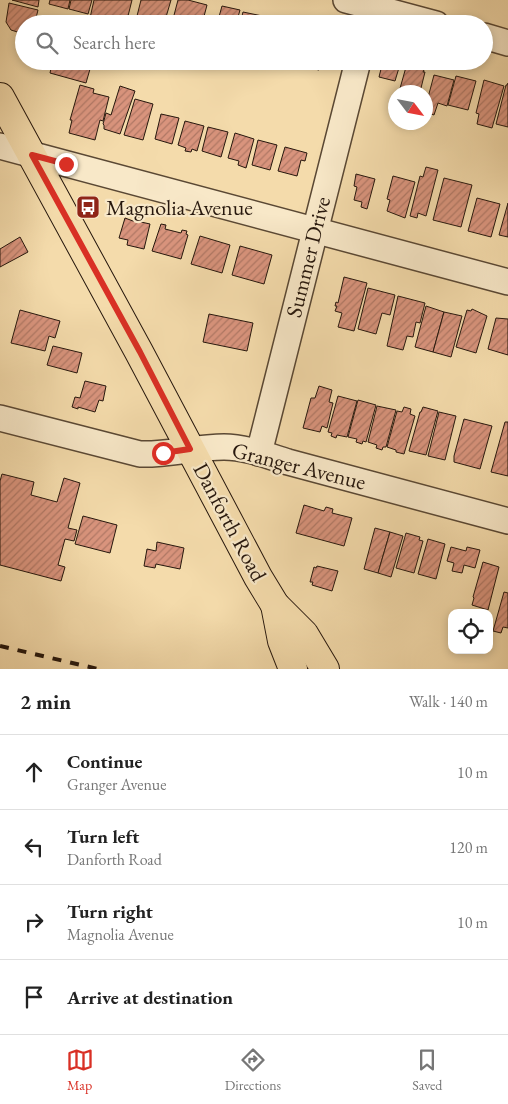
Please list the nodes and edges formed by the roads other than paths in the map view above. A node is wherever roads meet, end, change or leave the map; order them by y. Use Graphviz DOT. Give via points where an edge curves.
graph roads {
  1 [pos="346,0"];
  2 [pos="371,10"];
  3 [pos="394,15"];
  4 [pos="493,39"];
  5 [pos="508,43"];
  6 [pos="356,70"];
  7 [pos="0,96"];
  8 [pos="0,146"];
  9 [pos="32,155"];
  10 [pos="315,231"];
  11 [pos="508,282"];
  12 [pos="0,418"];
  13 [pos="190,449"];
  14 [pos="259,452"];
  15 [pos="508,521"];
  16 [pos="275,605"];
  17 [pos="293,669"];
  18 [pos="325,669"];
  1 -- 2 [label="street"];
  2 -- 3 [label="street"];
  4 -- 5 [label="street"];
  6 -- 10 [label="street, Summer Drive"];
  7 -- 9 [label="main road, Danforth Road"];
  8 -- 9 [label="street"];
  9 -- 10 [label="street"];
  9 -- 13 [label="main road, Danforth Road"];
  10 -- 11 [label="street"];
  10 -- 14 [label="street, Summer Drive"];
  12 -- 13 [label="street, Granger Avenue" via="140,454"];
  13 -- 14 [label="street, Granger Avenue" via="226,447"];
  13 -- 16 [label="main road, Danforth Road"];
  14 -- 15 [label="street, Granger Avenue"];
  16 -- 17 [label="main road, Danforth Road" via="282,641"];
  16 -- 18 [label="main road, Danforth Road" via="304,634"];
}
